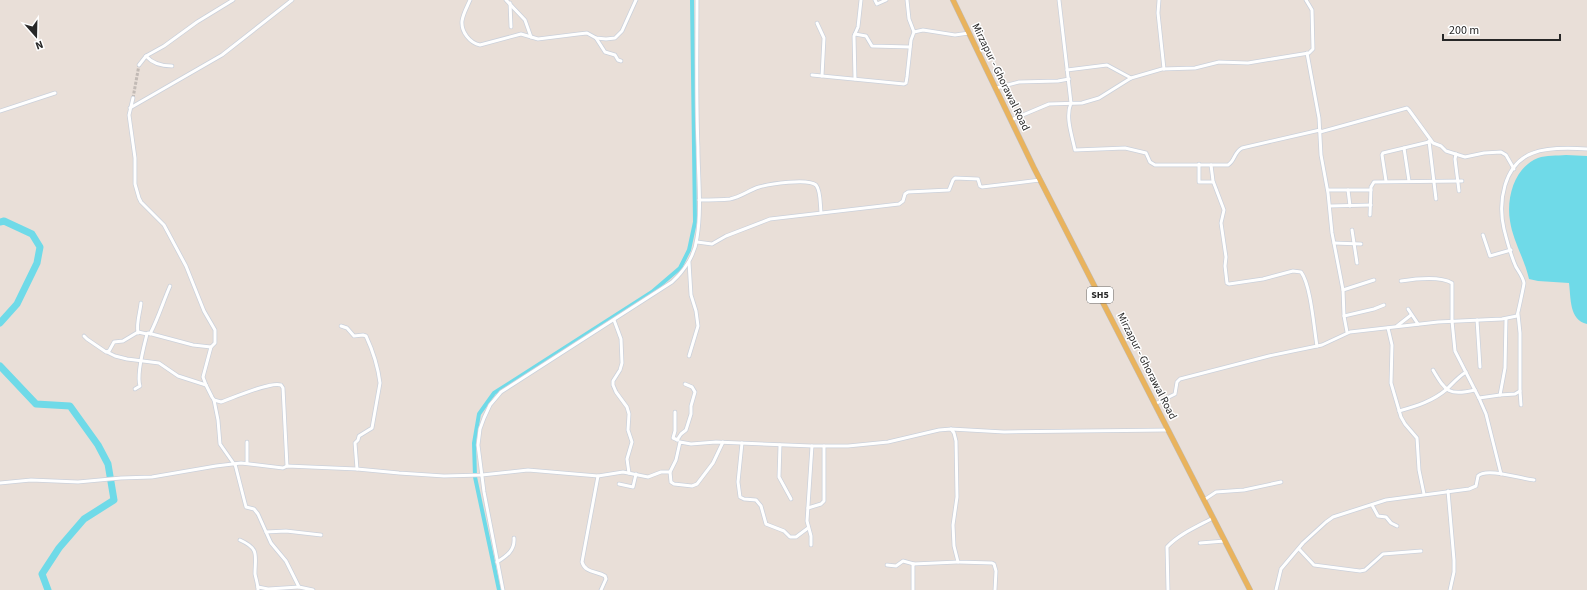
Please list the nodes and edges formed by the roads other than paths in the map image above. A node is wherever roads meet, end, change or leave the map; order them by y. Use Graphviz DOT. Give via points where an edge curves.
graph roads {
  1 [pos="233,0"];
  2 [pos="292,0"];
  3 [pos="470,0"];
  4 [pos="506,0"];
  5 [pos="636,0"];
  6 [pos="696,0"];
  7 [pos="861,0"];
  8 [pos="875,0"];
  9 [pos="886,0"];
  10 [pos="907,0"];
  11 [pos="953,0"];
  12 [pos="1059,0"];
  13 [pos="1159,0"];
  14 [pos="1306,0"];
  15 [pos="510,3"];
  16 [pos="816,23"];
  17 [pos="512,27"];
  18 [pos="914,32"];
  19 [pos="969,33"];
  20 [pos="855,34"];
  21 [pos="531,37"];
  22 [pos="596,38"];
  23 [pos="910,47"];
  24 [pos="1307,53"];
  25 [pos="146,56"];
  26 [pos="621,61"];
  27 [pos="139,65"];
  28 [pos="172,66"];
  29 [pos="1164,69"];
  30 [pos="1067,70"];
  31 [pos="812,75"];
  32 [pos="822,76"];
  33 [pos="1131,78"];
  34 [pos="855,79"];
  35 [pos="1069,79"];
  36 [pos="996,88"];
  37 [pos="55,93"];
  38 [pos="133,98"];
  39 [pos="1071,103"];
  40 [pos="130,108"];
  41 [pos="0,111"];
  42 [pos="1011,120"];
  43 [pos="1320,131"];
  44 [pos="1429,140"];
  45 [pos="1404,148"];
  46 [pos="1587,150"];
  47 [pos="1456,154"];
  48 [pos="1199,164"];
  49 [pos="1212,165"];
  50 [pos="1514,169"];
  51 [pos="1040,180"];
  52 [pos="1386,181"];
  53 [pos="1410,181"];
  54 [pos="1434,181"];
  55 [pos="1460,181"];
  56 [pos="1213,182"];
  57 [pos="1328,190"];
  58 [pos="1348,190"];
  59 [pos="1371,190"];
  60 [pos="1459,192"];
  61 [pos="1436,199"];
  62 [pos="699,200"];
  63 [pos="1370,205"];
  64 [pos="1330,206"];
  65 [pos="1350,206"];
  66 [pos="821,212"];
  67 [pos="1370,215"];
  68 [pos="1352,230"];
  69 [pos="1483,235"];
  70 [pos="697,242"];
  71 [pos="1334,243"];
  72 [pos="1353,244"];
  73 [pos="1361,244"];
  74 [pos="1511,250"];
  75 [pos="689,260"];
  76 [pos="1356,263"];
  77 [pos="1374,280"];
  78 [pos="1401,281"];
  79 [pos="170,286"];
  80 [pos="1343,290"];
  81 [pos="141,302"];
  82 [pos="1384,305"];
  83 [pos="1408,309"];
  84 [pos="1518,314"];
  85 [pos="1411,315"];
  86 [pos="1344,316"];
  87 [pos="1506,318"];
  88 [pos="614,320"];
  89 [pos="1477,320"];
  90 [pos="1452,321"];
  91 [pos="1418,324"];
  92 [pos="341,326"];
  93 [pos="1396,327"];
  94 [pos="1388,328"];
  95 [pos="1346,332"];
  96 [pos="138,333"];
  97 [pos="149,334"];
  98 [pos="84,336"];
  99 [pos="1317,346"];
  100 [pos="211,347"];
  101 [pos="107,352"];
  102 [pos="689,356"];
  103 [pos="142,360"];
  104 [pos="1480,367"];
  105 [pos="1433,370"];
  106 [pos="1466,372"];
  107 [pos="685,384"];
  108 [pos="206,385"];
  109 [pos="135,389"];
  110 [pos="1446,389"];
  111 [pos="1475,390"];
  112 [pos="1520,391"];
  113 [pos="1500,395"];
  114 [pos="1479,398"];
  115 [pos="214,400"];
  116 [pos="1156,404"];
  117 [pos="1521,406"];
  118 [pos="1399,411"];
  119 [pos="676,412"];
  120 [pos="952,429"];
  121 [pos="1168,430"];
  122 [pos="678,441"];
  123 [pos="247,442"];
  124 [pos="723,442"];
  125 [pos="742,443"];
  126 [pos="780,445"];
  127 [pos="812,446"];
  128 [pos="824,446"];
  129 [pos="248,463"];
  130 [pos="234,464"];
  131 [pos="287,466"];
  132 [pos="358,468"];
  133 [pos="670,472"];
  134 [pos="629,473"];
  135 [pos="636,474"];
  136 [pos="1501,474"];
  137 [pos="480,475"];
  138 [pos="598,476"];
  139 [pos="1534,480"];
  140 [pos="1281,482"];
  141 [pos="0,483"];
  142 [pos="619,484"];
  143 [pos="1448,491"];
  144 [pos="1424,494"];
  145 [pos="791,499"];
  146 [pos="1204,500"];
  147 [pos="1372,505"];
  148 [pos="808,508"];
  149 [pos="1213,518"];
  150 [pos="1397,526"];
  151 [pos="808,528"];
  152 [pos="266,532"];
  153 [pos="321,535"];
  154 [pos="514,538"];
  155 [pos="240,540"];
  156 [pos="1225,541"];
  157 [pos="1200,543"];
  158 [pos="811,545"];
  159 [pos="1299,548"];
  160 [pos="1421,551"];
  161 [pos="497,562"];
  162 [pos="958,562"];
  163 [pos="916,564"];
  164 [pos="887,565"];
  165 [pos="299,587"];
  166 [pos="258,588"];
  167 [pos="313,590"];
  168 [pos="503,590"];
  169 [pos="601,590"];
  170 [pos="914,590"];
  171 [pos="995,590"];
  172 [pos="1168,590"];
  173 [pos="1250,590"];
  174 [pos="1276,590"];
  175 [pos="1450,590"];
  1 -- 25 [label="street"];
  2 -- 40 [label="street" via="222,54"];
  3 -- 21 [label="street" via="462,26 473,43 480,45 521,34"];
  4 -- 15 [label="street"];
  5 -- 22 [label="street" via="618,36"];
  6 -- 62 [label="street"];
  7 -- 20 [label="street"];
  8 -- 9 [label="street" via="877,4"];
  10 -- 18 [label="street" via="909,19"];
  11 -- 19 [label="main road, Mirzapur - Ghorawal Road / SH5"];
  12 -- 30 [label="street"];
  13 -- 29 [label="street"];
  14 -- 24 [label="street" via="1312,10 1313,48"];
  15 -- 17 [label="street"];
  15 -- 21 [label="street" via="525,20"];
  16 -- 32 [label="street" via="824,38"];
  18 -- 19 [label="street" via="923,30 955,35"];
  18 -- 23 [label="street"];
  19 -- 36 [label="main road, Mirzapur - Ghorawal Road / SH5"];
  20 -- 23 [label="street" via="866,36 872,46"];
  20 -- 34 [label="street"];
  21 -- 22 [label="street" via="542,39 587,34"];
  22 -- 26 [label="street" via="605,52 615,55"];
  23 -- 34 [label="street" via="905,83"];
  24 -- 29 [label="street" via="1248,63 1219,62 1195,68"];
  24 -- 43 [label="street"];
  25 -- 27 [label="street"];
  25 -- 28 [label="street" via="150,61"];
  29 -- 33 [label="street"];
  30 -- 33 [label="street" via="1107,66"];
  30 -- 35 [label="street"];
  31 -- 32 [label="street"];
  32 -- 34 [label="street"];
  33 -- 39 [label="street" via="1099,98"];
  35 -- 36 [label="street" via="1019,82"];
  35 -- 39 [label="street"];
  36 -- 42 [label="main road, Mirzapur - Ghorawal Road / SH5"];
  37 -- 41 [label="street"];
  38 -- 40 [label="street"];
  39 -- 42 [label="street" via="1049,104"];
  39 -- 48 [label="street" via="1070,127 1075,150 1134,149 1146,153 1150,162 1155,165"];
  40 -- 100 [label="street" via="137,192 141,202 168,231 186,266 204,311 215,330 215,343"];
  42 -- 51 [label="main road, Mirzapur - Ghorawal Road / SH5"];
  43 -- 44 [label="street" via="1407,108"];
  43 -- 49 [label="street" via="1242,148 1236,152 1230,164"];
  43 -- 57 [label="street" via="1321,155"];
  44 -- 45 [label="street"];
  44 -- 47 [label="street"];
  44 -- 54 [label="street"];
  45 -- 52 [label="street" via="1383,154"];
  45 -- 53 [label="street"];
  46 -- 50 [label="street" via="1554,149 1532,153"];
  47 -- 50 [label="street" via="1465,157 1501,152 1506,155"];
  47 -- 55 [label="street"];
  48 -- 49 [label="street"];
  48 -- 56 [label="street" via="1199,182"];
  49 -- 56 [label="street"];
  50 -- 74 [label="street" via="1504,189 1501,210"];
  51 -- 66 [label="street" via="982,187 978,179 955,178 949,190 908,192 899,204"];
  51 -- 116 [label="main road, Mirzapur - Ghorawal Road / SH5"];
  52 -- 53 [label="street"];
  52 -- 59 [label="street" via="1374,182"];
  53 -- 54 [label="street"];
  54 -- 55 [label="street"];
  54 -- 61 [label="street"];
  55 -- 60 [label="street"];
  56 -- 99 [label="street" via="1224,210 1221,223 1227,283 1263,279 1293,271 1301,272 1308,290"];
  57 -- 58 [label="street"];
  57 -- 64 [label="street"];
  58 -- 59 [label="street"];
  58 -- 65 [label="street"];
  59 -- 63 [label="street"];
  62 -- 66 [label="street" via="730,199 758,187 804,182 814,184 818,188"];
  62 -- 70 [label="street"];
  63 -- 65 [label="street"];
  63 -- 67 [label="street"];
  64 -- 65 [label="street"];
  64 -- 71 [label="street"];
  66 -- 70 [label="street" via="764,220 712,244"];
  68 -- 72 [label="street"];
  69 -- 74 [label="street" via="1490,256"];
  70 -- 75 [label="street"];
  71 -- 72 [label="street"];
  71 -- 80 [label="street"];
  72 -- 73 [label="street"];
  72 -- 76 [label="street"];
  74 -- 84 [label="street" via="1524,286"];
  75 -- 88 [label="street" via="672,282"];
  75 -- 102 [label="street" via="691,295 698,326"];
  77 -- 80 [label="street"];
  78 -- 90 [label="street" via="1427,279 1451,282"];
  79 -- 97 [label="street" via="156,317 156,323"];
  80 -- 86 [label="street"];
  81 -- 96 [label="street"];
  82 -- 86 [label="street"];
  83 -- 85 [label="street"];
  84 -- 87 [label="street"];
  84 -- 112 [label="street"];
  85 -- 91 [label="street"];
  85 -- 93 [label="street"];
  86 -- 95 [label="street"];
  87 -- 89 [label="street"];
  87 -- 113 [label="street" via="1505,368"];
  88 -- 134 [label="street" via="621,339 622,363 613,385 630,414 628,430 632,445 627,459"];
  88 -- 137 [label="street" via="501,392 490,405 478,438"];
  89 -- 90 [label="street"];
  89 -- 104 [label="street"];
  90 -- 91 [label="street"];
  90 -- 106 [label="street" via="1455,351"];
  91 -- 93 [label="street"];
  92 -- 132 [label="street" via="347,328 354,336 366,336 374,354 380,383 372,428 359,436 355,443"];
  93 -- 94 [label="street"];
  94 -- 95 [label="street"];
  94 -- 118 [label="street" via="1392,345 1391,383"];
  95 -- 99 [label="street"];
  96 -- 97 [label="street"];
  96 -- 101 [label="street" via="124,341 114,342"];
  97 -- 100 [label="street"];
  97 -- 103 [label="street" via="141,356"];
  98 -- 101 [label="street"];
  99 -- 116 [label="street" via="1180,380 1176,382 1175,394"];
  100 -- 108 [label="street" via="203,373"];
  101 -- 103 [label="street" via="115,356"];
  103 -- 108 [label="street" via="159,363 178,376"];
  103 -- 109 [label="street" via="140,386"];
  105 -- 110 [label="street"];
  106 -- 110 [label="street"];
  106 -- 111 [label="street"];
  107 -- 122 [label="street" via="692,387 695,392 686,430"];
  108 -- 115 [label="street"];
  110 -- 111 [label="street" via="1456,393"];
  110 -- 118 [label="street" via="1425,403"];
  111 -- 114 [label="street"];
  112 -- 113 [label="street"];
  112 -- 117 [label="street"];
  113 -- 114 [label="street"];
  114 -- 136 [label="street" via="1490,428"];
  115 -- 130 [label="street" via="220,444"];
  115 -- 131 [label="street" via="221,402 277,383 281,385"];
  116 -- 121 [label="main road, Mirzapur - Ghorawal Road / SH5"];
  118 -- 144 [label="street" via="1405,424 1417,438"];
  119 -- 122 [label="street" via="673,438"];
  120 -- 121 [label="street" via="1004,432"];
  120 -- 128 [label="street" via="888,442"];
  120 -- 162 [label="street" via="956,442 953,525"];
  121 -- 146 [label="main road, Mirzapur - Ghorawal Road / SH5"];
  122 -- 124 [label="street" via="691,444"];
  122 -- 133 [label="street" via="676,460"];
  123 -- 129 [label="street"];
  124 -- 125 [label="street"];
  124 -- 133 [label="street" via="713,463 697,484 674,484 671,482"];
  125 -- 126 [label="street"];
  125 -- 151 [label="street" via="738,482 740,497 756,500 761,506 766,524 790,537 796,537"];
  126 -- 127 [label="street"];
  126 -- 145 [label="street" via="779,477"];
  127 -- 128 [label="street"];
  127 -- 148 [label="street"];
  128 -- 148 [label="street" via="824,501"];
  129 -- 130 [label="street"];
  129 -- 131 [label="street" via="283,468"];
  130 -- 141 [label="street" via="152,477"];
  130 -- 152 [label="street" via="246,507 256,511"];
  131 -- 132 [label="street"];
  132 -- 137 [label="street" via="399,473"];
  133 -- 135 [label="street" via="648,477"];
  134 -- 135 [label="street"];
  134 -- 138 [label="street" via="618,472"];
  135 -- 142 [label="street" via="633,487"];
  136 -- 139 [label="street"];
  136 -- 143 [label="street" via="1480,474 1476,486"];
  137 -- 138 [label="street" via="528,470"];
  137 -- 161 [label="street"];
  138 -- 169 [label="street" via="582,562 584,568 605,576"];
  140 -- 146 [label="street" via="1244,490 1216,492"];
  143 -- 144 [label="street"];
  143 -- 175 [label="street" via="1454,560"];
  144 -- 147 [label="street"];
  146 -- 149 [label="main road, Mirzapur - Ghorawal Road / SH5"];
  147 -- 150 [label="street" via="1378,516 1386,517"];
  147 -- 159 [label="street" via="1333,517"];
  148 -- 151 [label="street"];
  149 -- 156 [label="main road, Mirzapur - Ghorawal Road / SH5"];
  149 -- 172 [label="street" via="1167,547"];
  151 -- 158 [label="street"];
  152 -- 153 [label="street" via="286,531"];
  152 -- 165 [label="street" via="273,546 286,561"];
  154 -- 161 [label="street" via="514,545 509,554"];
  155 -- 166 [label="street" via="250,544 255,551"];
  156 -- 157 [label="street"];
  156 -- 173 [label="main road, Mirzapur - Ghorawal Road / SH5"];
  159 -- 160 [label="street" via="1314,565 1360,572 1382,554"];
  159 -- 174 [label="street" via="1281,569"];
  161 -- 168 [label="street"];
  162 -- 163 [label="street"];
  162 -- 171 [label="street" via="994,564"];
  163 -- 164 [label="street" via="903,561 896,566"];
  163 -- 170 [label="street" via="912,567"];
  165 -- 166 [label="street"];
  165 -- 167 [label="street"];
}
